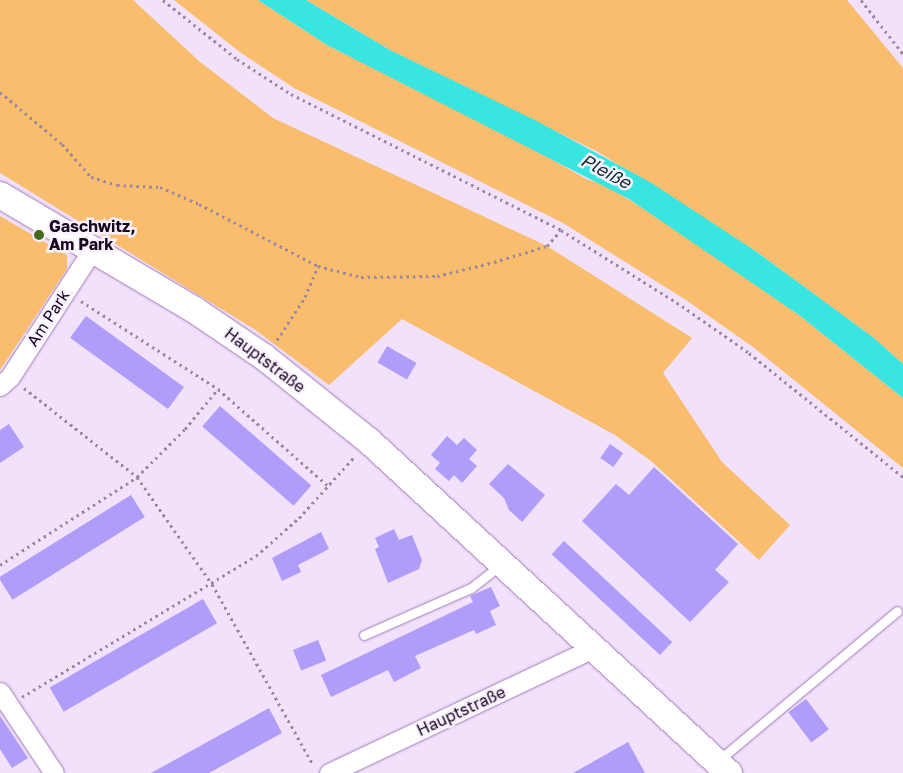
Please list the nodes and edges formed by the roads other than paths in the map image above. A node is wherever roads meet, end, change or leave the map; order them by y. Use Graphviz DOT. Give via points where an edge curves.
graph roads {
  1 [pos="0,195"];
  2 [pos="94,247"];
  3 [pos="5,381"];
  4 [pos="502,563"];
  5 [pos="897,611"];
  6 [pos="364,635"];
  7 [pos="594,648"];
  8 [pos="4,699"];
  9 [pos="723,767"];
  10 [pos="54,773"];
  11 [pos="329,773"];
  1 -- 2 [label="main road, Hauptstraße"];
  2 -- 3 [label="street, Am Park"];
  2 -- 4 [label="main road, Hauptstraße" via="196,310 264,357 369,441"];
  4 -- 6 [label="lane" via="471,588"];
  4 -- 7 [label="main road, Hauptstraße"];
  5 -- 9 [label="lane"];
  7 -- 9 [label="main road, Hauptstraße"];
  7 -- 11 [label="street, Hauptstraße"];
  8 -- 10 [label="street"];
}
